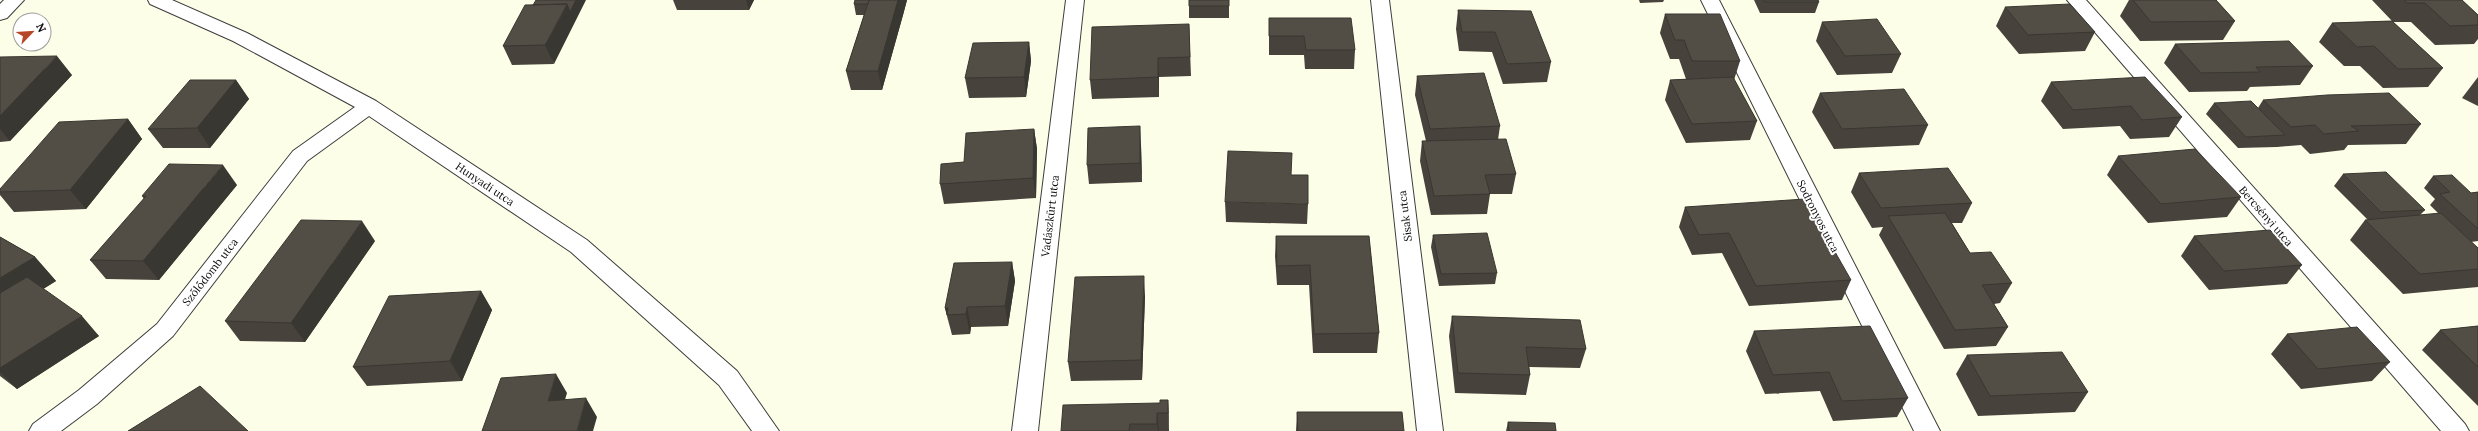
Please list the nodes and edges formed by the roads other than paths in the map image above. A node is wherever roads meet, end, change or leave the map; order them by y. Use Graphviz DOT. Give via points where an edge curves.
graph roads {
  1 [pos="15,0"];
  2 [pos="157,0"];
  3 [pos="1075,0"];
  4 [pos="1380,0"];
  5 [pos="1710,0"];
  6 [pos="2076,0"];
  7 [pos="0,14"];
  8 [pos="369,106"];
  9 [pos="42,431"];
  10 [pos="766,431"];
  11 [pos="1025,431"];
  12 [pos="1430,431"];
  13 [pos="1927,431"];
  14 [pos="2456,431"];
  1 -- 7 [label="street"];
  2 -- 8 [label="street, Hunyadi utca" via="240,36"];
  3 -- 11 [label="street, Vadászkürt utca"];
  4 -- 12 [label="street, Sisak utca"];
  5 -- 13 [label="street, Sodronyos utca"];
  6 -- 14 [label="street, Bercsényi utca"];
  8 -- 9 [label="street, Szőlődomb utca" via="300,156 165,330 88,398"];
  8 -- 10 [label="street, Hunyadi utca" via="579,246 728,378"];
}
